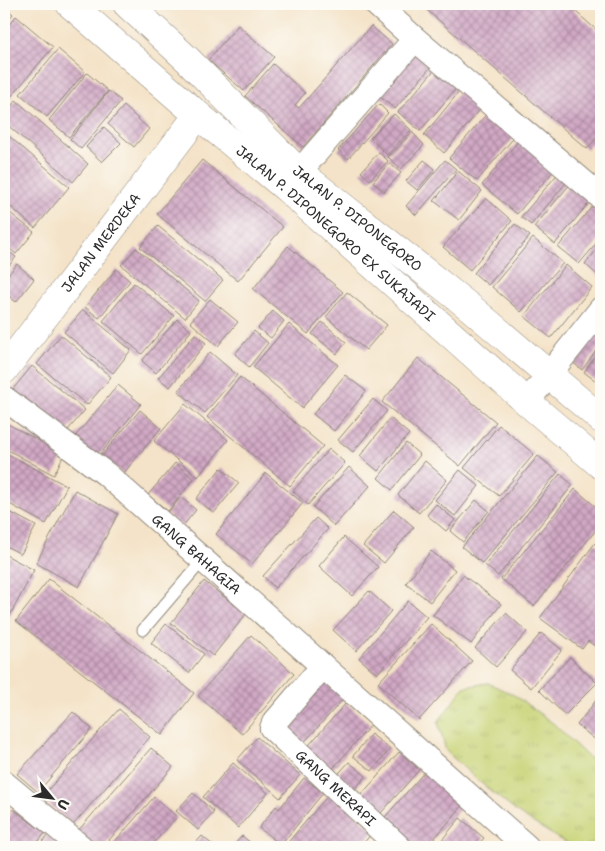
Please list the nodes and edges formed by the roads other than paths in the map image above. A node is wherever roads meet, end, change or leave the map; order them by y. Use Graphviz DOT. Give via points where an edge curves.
graph roads {
  1 [pos="70,4"];
  2 [pos="376,4"];
  3 [pos="141,8"];
  4 [pos="415,39"];
  5 [pos="198,115"];
  6 [pos="299,172"];
  7 [pos="601,197"];
  8 [pos="601,309"];
  9 [pos="4,370"];
  10 [pos="549,374"];
  11 [pos="4,398"];
  12 [pos="527,402"];
  13 [pos="601,419"];
  14 [pos="601,465"];
  15 [pos="202,561"];
  16 [pos="143,630"];
  17 [pos="323,666"];
  18 [pos="4,782"];
  19 [pos="81,847"];
  20 [pos="399,847"];
  21 [pos="527,847"];
  1 -- 5 [label="main road, JALAN P. DIPONEGORO EX SUKAJADI"];
  2 -- 4 [label="street"];
  3 -- 6 [label="main road, JALAN P. DIPONEGORO"];
  4 -- 6 [label="street"];
  4 -- 7 [label="street"];
  5 -- 9 [label="main road, JALAN MERDEKA"];
  5 -- 12 [label="main road, JALAN P. DIPONEGORO EX SUKAJADI"];
  6 -- 10 [label="main road, JALAN P. DIPONEGORO"];
  8 -- 10 [label="street"];
  10 -- 12 [label="street"];
  10 -- 13 [label="main road, JALAN P. DIPONEGORO"];
  11 -- 15 [label="street, GANG BAHAGIA" via="106,474"];
  12 -- 14 [label="main road, JALAN P. DIPONEGORO EX SUKAJADI"];
  15 -- 16 [label="lane"];
  15 -- 17 [label="street, GANG BAHAGIA"];
  17 -- 20 [label="street, GANG MERAPI" via="272,726"];
  17 -- 21 [label="street, GANG BAHAGIA"];
  18 -- 19 [label="street"];
}
